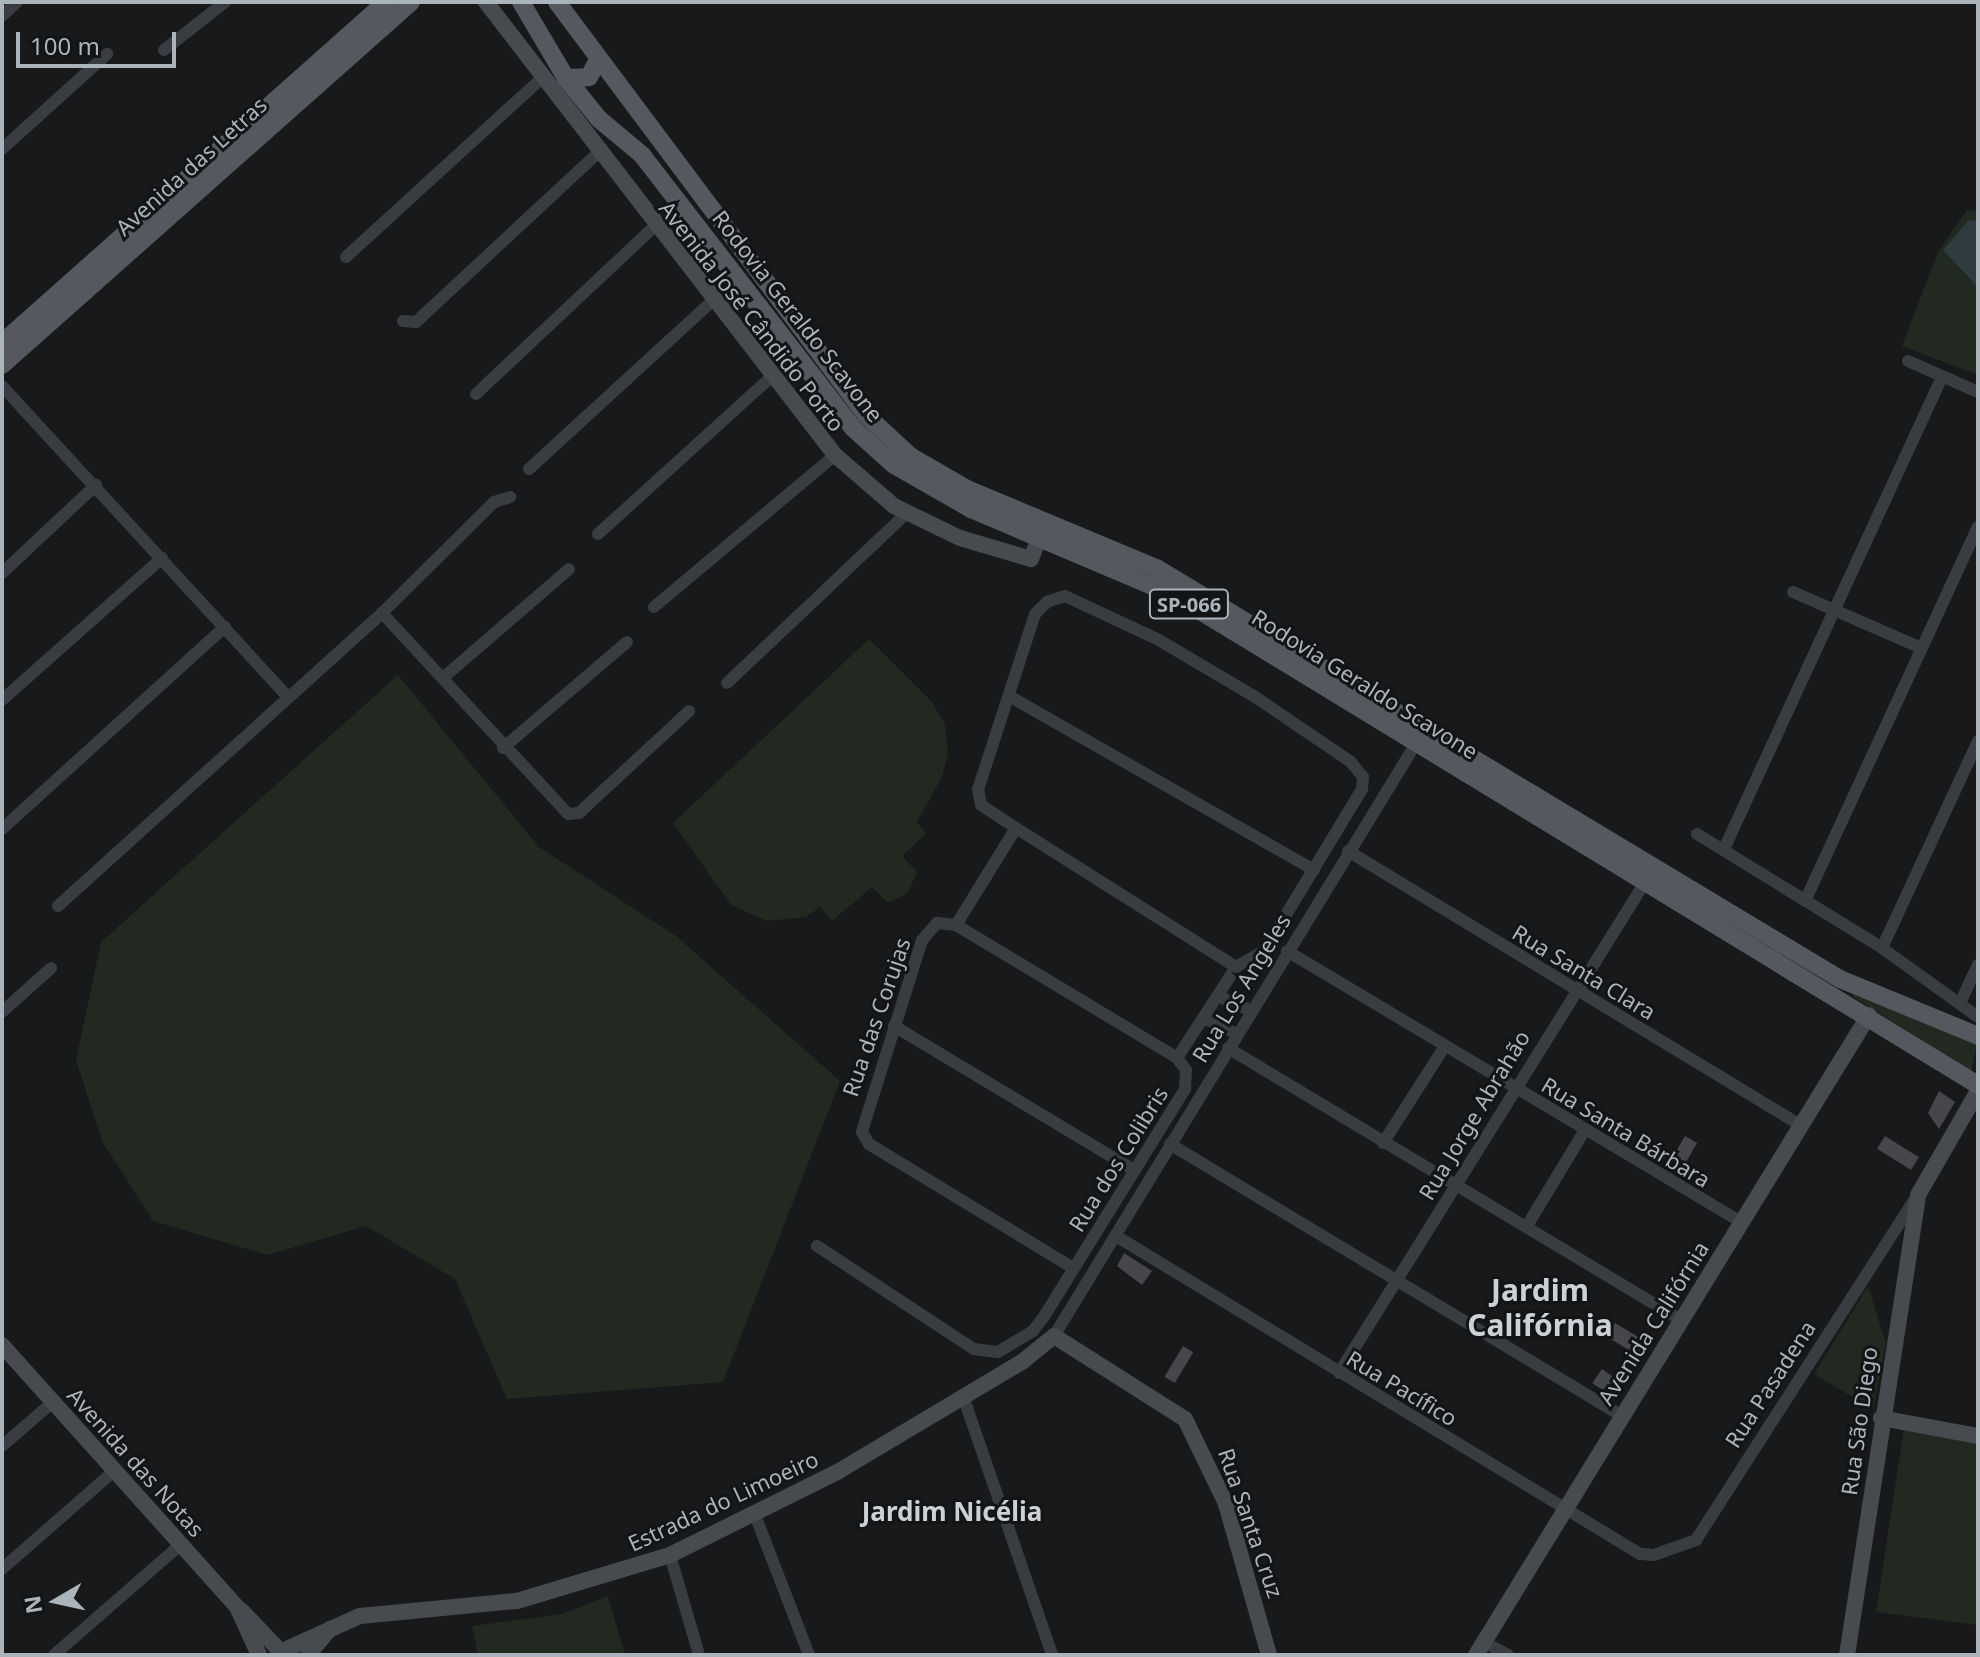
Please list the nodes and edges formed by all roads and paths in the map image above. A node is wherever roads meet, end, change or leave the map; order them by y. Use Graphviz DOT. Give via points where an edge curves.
graph roads {
  1 [pos="17,2"];
  2 [pos="225,2"];
  3 [pos="386,2"];
  4 [pos="411,2"];
  5 [pos="486,2"];
  6 [pos="521,2"];
  7 [pos="554,2"];
  8 [pos="2,16"];
  9 [pos="532,24"];
  10 [pos="164,50"];
  11 [pos="107,54"];
  12 [pos="598,60"];
  13 [pos="566,78"];
  14 [pos="540,80"];
  15 [pos="2,149"];
  16 [pos="597,154"];
  17 [pos="654,227"];
  18 [pos="346,257"];
  19 [pos="711,302"];
  20 [pos="403,321"];
  21 [pos="2,343"];
  22 [pos="1908,361"];
  23 [pos="2,365"];
  24 [pos="2,376"];
  25 [pos="1942,377"];
  26 [pos="770,378"];
  27 [pos="2,386"];
  28 [pos="1978,392"];
  29 [pos="476,394"];
  30 [pos="17,400"];
  31 [pos="835,455"];
  32 [pos="529,469"];
  33 [pos="96,485"];
  34 [pos="510,497"];
  35 [pos="907,513"];
  36 [pos="1978,527"];
  37 [pos="598,534"];
  38 [pos="1040,536"];
  39 [pos="162,558"];
  40 [pos="569,569"];
  41 [pos="2,573"];
  42 [pos="1793,592"];
  43 [pos="654,607"];
  44 [pos="1836,612"];
  45 [pos="382,613"];
  46 [pos="225,627"];
  47 [pos="627,642"];
  48 [pos="1921,648"];
  49 [pos="444,677"];
  50 [pos="727,683"];
  51 [pos="287,696"];
  52 [pos="1009,696"];
  53 [pos="2,700"];
  54 [pos="689,711"];
  55 [pos="1978,741"];
  56 [pos="1415,745"];
  57 [pos="503,748"];
  58 [pos="1016,828"];
  59 [pos="2,829"];
  60 [pos="1697,834"];
  61 [pos="1724,849"];
  62 [pos="1348,851"];
  63 [pos="1314,870"];
  64 [pos="1647,879"];
  65 [pos="1805,901"];
  66 [pos="58,906"];
  67 [pos="956,925"];
  68 [pos="1882,948"];
  69 [pos="1287,951"];
  70 [pos="1978,965"];
  71 [pos="1236,967"];
  72 [pos="51,968"];
  73 [pos="1574,990"];
  74 [pos="1218,996"];
  75 [pos="1961,1001"];
  76 [pos="1252,1011"];
  77 [pos="2,1012"];
  78 [pos="1869,1015"];
  79 [pos="1978,1017"];
  80 [pos="1204,1018"];
  81 [pos="894,1026"];
  82 [pos="1237,1034"];
  83 [pos="1978,1036"];
  84 [pos="1445,1046"];
  85 [pos="1228,1048"];
  86 [pos="1177,1058"];
  87 [pos="1513,1088"];
  88 [pos="1978,1088"];
  89 [pos="1800,1125"];
  90 [pos="1585,1130"];
  91 [pos="1383,1143"];
  92 [pos="1170,1144"];
  93 [pos="1134,1170"];
  94 [pos="1454,1186"];
  95 [pos="1918,1195"];
  96 [pos="1741,1222"];
  97 [pos="1527,1226"];
  98 [pos="1895,1231"];
  99 [pos="1116,1236"];
  100 [pos="1910,1239"];
  101 [pos="817,1246"];
  102 [pos="1073,1268"];
  103 [pos="1397,1284"];
  104 [pos="1681,1320"];
  105 [pos="1054,1336"];
  106 [pos="2,1345"];
  107 [pos="1339,1373"];
  108 [pos="963,1396"];
  109 [pos="53,1402"];
  110 [pos="1622,1416"];
  111 [pos="1881,1418"];
  112 [pos="1978,1436"];
  113 [pos="2,1446"];
  114 [pos="115,1470"];
  115 [pos="1562,1507"];
  116 [pos="755,1515"];
  117 [pos="180,1545"];
  118 [pos="1673,1552"];
  119 [pos="670,1555"];
  120 [pos="2,1569"];
  121 [pos="237,1607"];
  122 [pos="331,1627"];
  123 [pos="1480,1648"];
  124 [pos="284,1652"];
  125 [pos="54,1655"];
  126 [pos="261,1655"];
  127 [pos="308,1655"];
  128 [pos="699,1655"];
  129 [pos="809,1655"];
  130 [pos="1052,1655"];
  131 [pos="1269,1655"];
  132 [pos="1508,1655"];
  133 [pos="1847,1655"];
  1 -- 8 [label="street"];
  2 -- 10 [label="street"];
  3 -- 21 [label="main road, Avenida das Letras"];
  4 -- 23 [label="main road, Avenida das Letras"];
  5 -- 14 [label="main road, Avenida José Cândido Porto"];
  6 -- 9 [label="main road, Rodovia Geraldo Scavone / SP-066"];
  7 -- 9 [label="main road"];
  7 -- 12 [label="main road, Rodovia Geraldo Scavone / SP-066"];
  9 -- 13 [label="main road, Rodovia Geraldo Scavone / SP-066"];
  11 -- 15 [label="street"];
  12 -- 13 [label="main road" via="589,77"];
  12 -- 83 [label="main road, Rodovia Geraldo Scavone / SP-066" via="866,415 910,456 967,489 1158,569 1840,979"];
  13 -- 38 [label="main road, Rodovia Geraldo Scavone / SP-066" via="599,119 642,155 864,440 938,492"];
  14 -- 16 [label="main road, Avenida José Cândido Porto"];
  14 -- 18 [label="street"];
  16 -- 17 [label="main road, Avenida José Cândido Porto"];
  16 -- 20 [label="street" via="416,322"];
  17 -- 19 [label="main road, Avenida José Cândido Porto"];
  17 -- 29 [label="street"];
  19 -- 26 [label="main road, Avenida José Cândido Porto"];
  19 -- 32 [label="street"];
  22 -- 25 [label="street"];
  24 -- 30 [label="street"];
  25 -- 28 [label="street"];
  25 -- 44 [label="street"];
  26 -- 31 [label="main road, Avenida José Cândido Porto"];
  26 -- 37 [label="street"];
  27 -- 30 [label="street"];
  30 -- 33 [label="street"];
  31 -- 35 [label="main road, Avenida José Cândido Porto"];
  31 -- 43 [label="street"];
  33 -- 39 [label="street"];
  33 -- 41 [label="street"];
  34 -- 45 [label="street" via="494,502"];
  35 -- 38 [label="main road, Avenida José Cândido Porto" via="1021,559 1031,559"];
  35 -- 50 [label="street"];
  36 -- 48 [label="street"];
  38 -- 56 [label="main road, Rodovia Geraldo Scavone / SP-066" via="1174,595"];
  39 -- 46 [label="street"];
  39 -- 53 [label="street"];
  40 -- 49 [label="street"];
  42 -- 44 [label="street"];
  44 -- 48 [label="street"];
  44 -- 61 [label="street"];
  45 -- 49 [label="street"];
  45 -- 51 [label="street"];
  46 -- 51 [label="street"];
  46 -- 59 [label="street"];
  47 -- 57 [label="street"];
  48 -- 65 [label="street"];
  49 -- 57 [label="street"];
  51 -- 66 [label="street"];
  52 -- 58 [label="street" via="977,793 984,808"];
  52 -- 63 [label="street"];
  52 -- 63 [label="street" via="1035,614 1047,602 1065,596 1159,640 1257,698 1351,762 1363,777 1362,789"];
  54 -- 57 [label="street" via="579,813 559,809"];
  55 -- 68 [label="street"];
  56 -- 62 [label="street, Rua Los Angeles"];
  56 -- 64 [label="main road, Rodovia Geraldo Scavone / SP-066"];
  58 -- 67 [label="street"];
  58 -- 71 [label="street"];
  60 -- 61 [label="street"];
  61 -- 65 [label="street"];
  62 -- 69 [label="street, Rua Los Angeles"];
  62 -- 73 [label="street, Rua Santa Clara"];
  63 -- 71 [label="street" via="1264,951"];
  64 -- 73 [label="street, Rua Jorge Abrahão"];
  64 -- 78 [label="main road, Rodovia Geraldo Scavone / SP-066"];
  65 -- 68 [label="street"];
  67 -- 81 [label="street, Rua das Corujas" via="930,927"];
  67 -- 86 [label="street"];
  68 -- 75 [label="street"];
  69 -- 76 [label="street, Rua Los Angeles"];
  69 -- 84 [label="street, Rua Santa Bárbara"];
  70 -- 75 [label="street"];
  71 -- 74 [label="street"];
  72 -- 77 [label="street"];
  73 -- 87 [label="street, Rua Jorge Abrahão"];
  73 -- 89 [label="street, Rua Santa Clara"];
  74 -- 76 [label="street"];
  74 -- 80 [label="street"];
  75 -- 79 [label="street"];
  76 -- 82 [label="street, Rua Los Angeles"];
  78 -- 88 [label="main road, Rodovia Geraldo Scavone / SP-066"];
  78 -- 89 [label="main road, Avenida Califórnia"];
  80 -- 82 [label="street"];
  80 -- 86 [label="street"];
  81 -- 93 [label="street"];
  81 -- 102 [label="street, Rua das Corujas" via="862,1124 864,1138"];
  82 -- 85 [label="street, Rua Los Angeles"];
  84 -- 87 [label="street, Rua Santa Bárbara"];
  84 -- 91 [label="street"];
  85 -- 91 [label="street"];
  85 -- 92 [label="street, Rua Los Angeles"];
  86 -- 93 [label="street, Rua dos Colibris" via="1186,1070 1185,1089"];
  87 -- 90 [label="street, Rua Santa Bárbara"];
  87 -- 94 [label="street, Rua Jorge Abrahão"];
  88 -- 95 [label="main road, Rua Pasadena"];
  89 -- 96 [label="main road, Avenida Califórnia"];
  90 -- 96 [label="street, Rua Santa Bárbara"];
  90 -- 97 [label="street"];
  91 -- 94 [label="street"];
  92 -- 99 [label="street, Rua Los Angeles"];
  92 -- 103 [label="street"];
  93 -- 102 [label="street, Rua dos Colibris"];
  94 -- 97 [label="street"];
  94 -- 103 [label="street, Rua Jorge Abrahão"];
  95 -- 98 [label="street, Rua Pasadena"];
  95 -- 100 [label="main road, Rua São Diego"];
  96 -- 104 [label="main road, Avenida Califórnia"];
  97 -- 104 [label="street"];
  98 -- 100 [label="street"];
  98 -- 118 [label="street, Rua Pasadena" via="1696,1540"];
  99 -- 105 [label="street, Rua Los Angeles"];
  99 -- 107 [label="street, Rua Pacífico"];
  100 -- 111 [label="main road, Rua São Diego"];
  101 -- 102 [label="street, Rua dos Colibris" via="974,1349 998,1352 1033,1331"];
  103 -- 107 [label="street, Rua Jorge Abrahão"];
  103 -- 110 [label="street"];
  104 -- 110 [label="main road, Avenida Califórnia"];
  105 -- 108 [label="main road, Estrada do Limoeiro"];
  105 -- 131 [label="main road, Rua Santa Cruz" via="1185,1419 1226,1504"];
  106 -- 109 [label="main road, Avenida das Notas"];
  107 -- 115 [label="street, Rua Pacífico"];
  108 -- 116 [label="main road, Estrada do Limoeiro"];
  108 -- 130 [label="street"];
  109 -- 113 [label="street"];
  109 -- 114 [label="main road, Avenida das Notas"];
  110 -- 115 [label="main road, Avenida Califórnia"];
  111 -- 112 [label="main road"];
  111 -- 133 [label="main road, Rua São Diego"];
  114 -- 117 [label="main road, Avenida das Notas"];
  114 -- 120 [label="street"];
  115 -- 118 [label="street, Rua Pacífico" via="1640,1554"];
  115 -- 123 [label="main road, Avenida Califórnia"];
  116 -- 119 [label="main road, Estrada do Limoeiro"];
  116 -- 129 [label="street"];
  117 -- 121 [label="main road, Avenida das Notas"];
  117 -- 125 [label="street"];
  119 -- 122 [label="main road, Estrada do Limoeiro" via="517,1601 385,1611"];
  119 -- 128 [label="street"];
  121 -- 124 [label="main road, Avenida das Notas"];
  121 -- 126 [label="main road, Avenida das Notas"];
  122 -- 124 [label="main road, Estrada do Limoeiro"];
  122 -- 127 [label="main road"];
  123 -- 132 [label="street"];
  124 -- 126 [label="main road, Avenida das Notas"];
}
